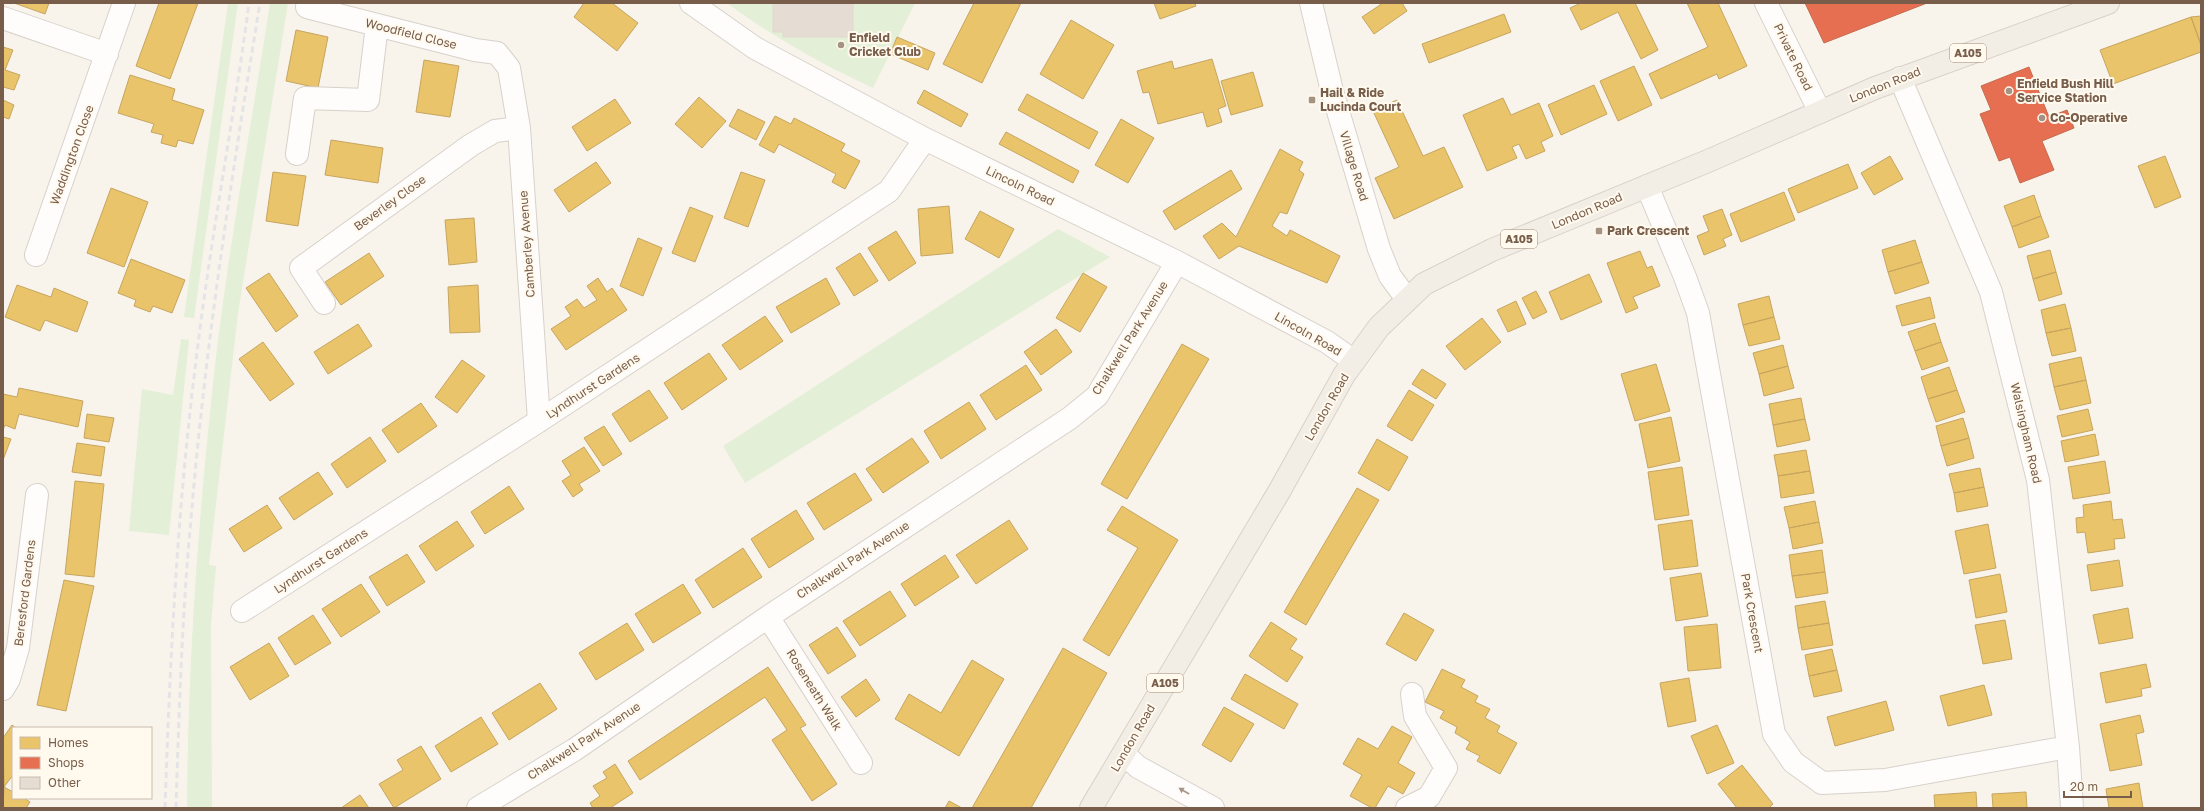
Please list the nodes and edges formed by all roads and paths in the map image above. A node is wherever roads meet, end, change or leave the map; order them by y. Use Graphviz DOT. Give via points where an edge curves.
graph roads {
  1 [pos="124,3"];
  2 [pos="691,3"];
  3 [pos="1311,3"];
  4 [pos="1766,3"];
  5 [pos="2108,3"];
  6 [pos="307,7"];
  7 [pos="3,18"];
  8 [pos="377,25"];
  9 [pos="107,54"];
  10 [pos="509,68"];
  11 [pos="1900,78"];
  12 [pos="1820,112"];
  13 [pos="519,128"];
  14 [pos="926,139"];
  15 [pos="297,154"];
  16 [pos="1646,186"];
  17 [pos="36,255"];
  18 [pos="1177,262"];
  19 [pos="1407,299"];
  20 [pos="324,303"];
  21 [pos="1354,361"];
  22 [pos="539,421"];
  23 [pos="37,495"];
  24 [pos="242,611"];
  25 [pos="768,617"];
  26 [pos="3,688"];
  27 [pos="1412,694"];
  28 [pos="2068,747"];
  29 [pos="1124,754"];
  30 [pos="861,763"];
  31 [pos="478,808"];
  32 [pos="1091,808"];
  33 [pos="1213,808"];
  34 [pos="1407,808"];
  35 [pos="2072,808"];
  1 -- 9 [label="street, Waddington Close"];
  2 -- 14 [label="street, Lincoln Road" via="755,48"];
  3 -- 19 [label="street, Village Road" via="1332,91 1379,250 1390,276"];
  4 -- 12 [label="street, Private Road"];
  5 -- 11 [label="main road, London Road / A105"];
  6 -- 8 [label="street, Woodfield Close"];
  7 -- 9 [label="street"];
  8 -- 10 [label="street, Woodfield Close" via="496,53"];
  8 -- 15 [label="street" via="368,100 305,98"];
  9 -- 17 [label="street, Waddington Close"];
  10 -- 13 [label="street, Camberley Avenue"];
  11 -- 12 [label="main road, London Road / A105"];
  11 -- 28 [label="street, Walsingham Road" via="1993,300 2038,480"];
  12 -- 16 [label="main road, London Road / A105"];
  13 -- 20 [label="street, Beverley Close" via="495,131 471,145 301,268"];
  13 -- 22 [label="street, Camberley Avenue"];
  14 -- 18 [label="street, Lincoln Road"];
  14 -- 22 [label="street, Lyndhurst Gardens" via="889,191"];
  16 -- 19 [label="main road, London Road / A105" via="1472,258 1429,281"];
  16 -- 28 [label="street, Park Crescent" via="1698,313 1774,734 1793,762 1822,783 1885,780"];
  18 -- 21 [label="street, Lincoln Road" via="1327,342"];
  18 -- 25 [label="street, Chalkwell Park Avenue" via="1097,396 1063,422"];
  19 -- 21 [label="main road, London Road / A105" via="1379,327"];
  21 -- 29 [label="main road, London Road / A105"];
  22 -- 24 [label="street, Lyndhurst Gardens"];
  23 -- 26 [label="street, Beresford Gardens" via="18,648 9,679"];
  25 -- 30 [label="street, Roseneath Walk"];
  25 -- 31 [label="street, Chalkwell Park Avenue" via="574,750"];
  27 -- 34 [label="street" via="1415,716 1446,768 1429,797"];
  28 -- 35 [label="street, Walsingham Road"];
  29 -- 32 [label="main road, London Road / A105"];
  33 -- 29 [label="street, one-way" via="1138,767"];
}
